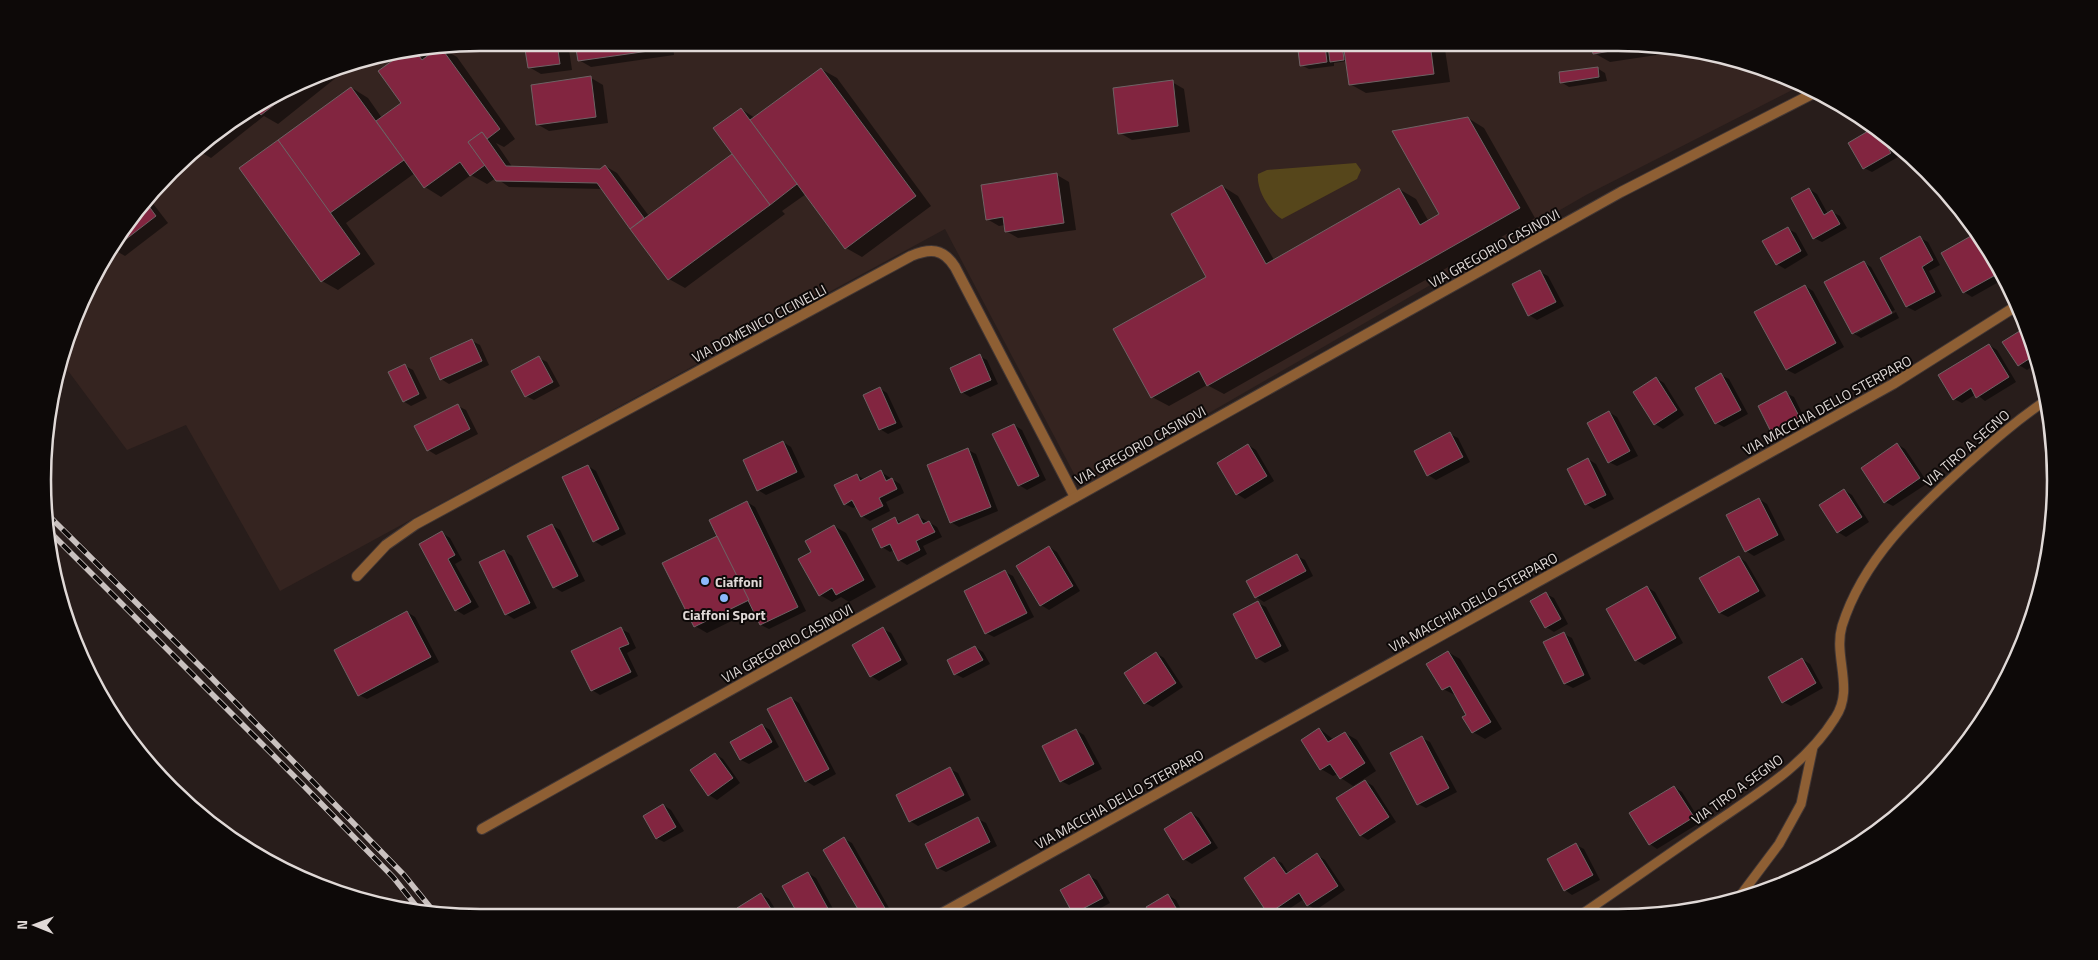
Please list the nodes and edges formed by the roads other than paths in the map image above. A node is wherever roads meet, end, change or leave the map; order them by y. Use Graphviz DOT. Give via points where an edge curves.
graph roads {
  1 [pos="1809,96"];
  2 [pos="2011,309"];
  3 [pos="2040,405"];
  4 [pos="1075,497"];
  5 [pos="357,576"];
  6 [pos="1813,746"];
  7 [pos="482,829"];
  8 [pos="1745,889"];
  9 [pos="950,909"];
  10 [pos="1589,909"];
  1 -- 4 [label="street, VIA GREGORIO CASINOVI" via="1621,192"];
  2 -- 9 [label="street, VIA MACCHIA DELLO STERPARO" via="1892,384"];
  3 -- 6 [label="lane, VIA TIRO A SEGNO" via="1926,501 1880,552 1842,627 1840,642 1844,682 1841,708"];
  4 -- 5 [label="street, VIA DOMENICO CICINELLI" via="955,267 942,253 930,250 911,256 416,524 386,546"];
  4 -- 7 [label="street, VIA GREGORIO CASINOVI"];
  6 -- 8 [label="lane" via="1801,804 1779,844"];
  6 -- 10 [label="lane, VIA TIRO A SEGNO" via="1770,785"];
}
